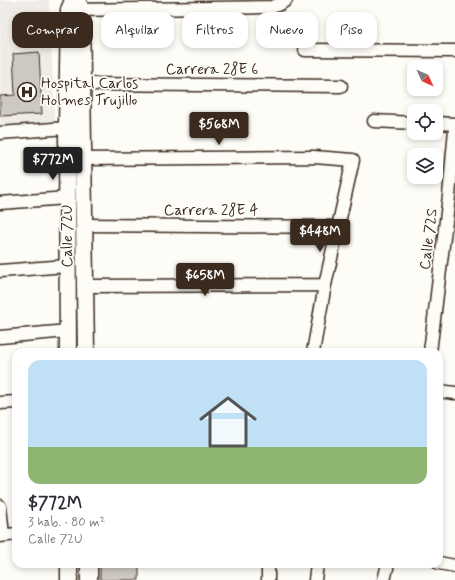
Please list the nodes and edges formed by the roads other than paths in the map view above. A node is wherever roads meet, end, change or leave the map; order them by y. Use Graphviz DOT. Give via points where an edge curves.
graph roads {
  1 [pos="286,0"];
  2 [pos="75,5"];
  3 [pos="305,50"];
  4 [pos="455,51"];
  5 [pos="82,84"];
  6 [pos="341,86"];
  7 [pos="374,121"];
  8 [pos="407,123"];
  9 [pos="443,124"];
  10 [pos="455,124"];
  11 [pos="67,128"];
  12 [pos="455,129"];
  13 [pos="0,133"];
  14 [pos="83,159"];
  15 [pos="452,196"];
  16 [pos="67,198"];
  17 [pos="0,203"];
  18 [pos="85,225"];
  19 [pos="338,227"];
  20 [pos="67,266"];
  21 [pos="0,272"];
  22 [pos="325,285"];
  23 [pos="85,286"];
  24 [pos="68,331"];
  25 [pos="0,337"];
  26 [pos="68,348"];
  27 [pos="86,348"];
  28 [pos="314,348"];
  29 [pos="431,348"];
  30 [pos="443,392"];
  31 [pos="455,394"];
  32 [pos="12,402"];
  33 [pos="0,403"];
  34 [pos="0,506"];
  35 [pos="12,534"];
  36 [pos="1,535"];
  37 [pos="443,564"];
  38 [pos="455,566"];
  39 [pos="69,568"];
  40 [pos="89,568"];
  41 [pos="268,568"];
  42 [pos="316,568"];
  43 [pos="387,568"];
  44 [pos="69,580"];
  45 [pos="89,580"];
  46 [pos="268,580"];
  47 [pos="315,580"];
  48 [pos="384,580"];
  1 -- 2 [label="street" via="272,7"];
  2 -- 5 [label="street, Calle 72U"];
  2 -- 11 [label="street, Calle 72U"];
  3 -- 4 [label="street"];
  5 -- 6 [label="street, Carrera 28E 6"];
  5 -- 14 [label="street, Calle 72U"];
  7 -- 8 [label="street"];
  9 -- 10 [label="street"];
  11 -- 13 [label="street"];
  11 -- 16 [label="street, Calle 72U"];
  12 -- 15 [label="street, Calle 72S"];
  14 -- 18 [label="street, Calle 72U"];
  14 -- 19 [label="street" via="314,157 353,160"];
  15 -- 29 [label="street, Calle 72S"];
  16 -- 17 [label="street"];
  16 -- 20 [label="street, Calle 72U"];
  18 -- 19 [label="street, Carrera 28E 4"];
  18 -- 23 [label="street, Calle 72U"];
  19 -- 22 [label="street"];
  20 -- 21 [label="street"];
  20 -- 24 [label="street, Calle 72U"];
  22 -- 23 [label="street"];
  22 -- 28 [label="street"];
  23 -- 27 [label="street, Calle 72U"];
  24 -- 25 [label="street"];
  24 -- 26 [label="street, Calle 72U"];
  30 -- 31 [label="street"];
  32 -- 33 [label="street"];
  34 -- 36 [label="street"];
  35 -- 36 [label="street"];
  37 -- 38 [label="street"];
  39 -- 44 [label="street"];
  40 -- 45 [label="street"];
  41 -- 46 [label="street"];
  42 -- 47 [label="street"];
  43 -- 48 [label="street"];
}
